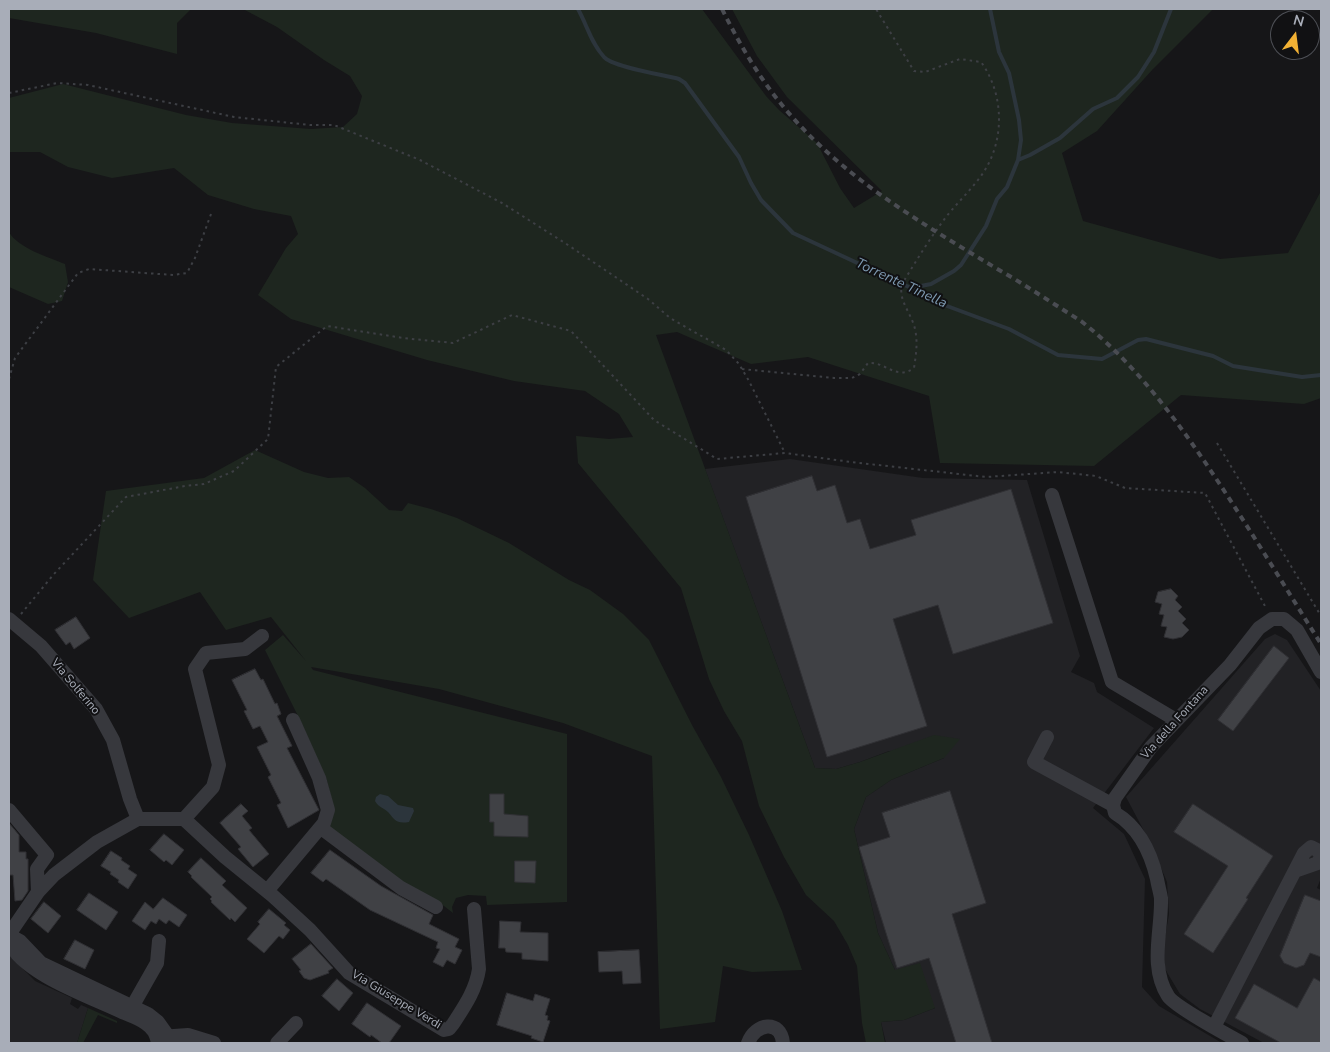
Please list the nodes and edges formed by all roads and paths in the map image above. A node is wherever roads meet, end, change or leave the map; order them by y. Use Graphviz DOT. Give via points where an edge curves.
graph roads {
  1 [pos="876,9"];
  2 [pos="9,93"];
  3 [pos="211,214"];
  4 [pos="742,369"];
  5 [pos="9,379"];
  6 [pos="1217,444"];
  7 [pos="785,452"];
  8 [pos="1052,495"];
  9 [pos="1321,616"];
  10 [pos="1272,619"];
  11 [pos="11,621"];
  12 [pos="262,636"];
  13 [pos="1321,672"];
  14 [pos="293,720"];
  15 [pos="1176,720"];
  16 [pos="1047,737"];
  17 [pos="1113,805"];
  18 [pos="9,810"];
  19 [pos="138,819"];
  20 [pos="184,819"];
  21 [pos="321,828"];
  22 [pos="1295,871"];
  23 [pos="267,891"];
  24 [pos="38,892"];
  25 [pos="436,907"];
  26 [pos="474,909"];
  27 [pos="9,936"];
  28 [pos="158,941"];
  29 [pos="130,1010"];
  30 [pos="296,1023"];
  31 [pos="1214,1027"];
  32 [pos="161,1039"];
  33 [pos="214,1043"];
  34 [pos="277,1043"];
  35 [pos="748,1043"];
  36 [pos="783,1043"];
  37 [pos="1242,1043"];
  1 -- 4 [label="path" via="914,71 925,72 960,59 980,62 992,85 1000,118 990,163 945,218 902,284 900,292 915,329 917,349 914,368 901,373 875,362 868,363 860,374 852,378"];
  2 -- 4 [label="path" via="57,83 88,85 234,118 334,125 420,160 502,203 648,299 670,318 726,350"];
  3 -- 5 [label="path" via="187,273 172,276 89,269 78,273 15,358"];
  4 -- 7 [label="path"];
  6 -- 9 [label="path"];
  7 -- 10 [label="path" via="986,477 1058,472 1096,476 1125,488 1205,493"];
  7 -- 11 [label="path" via="717,459 654,420 571,331 512,315 453,343 327,326 276,367 268,439 234,471 204,484 126,497"];
  8 -- 15 [label="street" via="1112,682"];
  10 -- 13 [label="street" via="1284,619 1296,630"];
  10 -- 15 [label="street, Via della Fontana" via="1259,628 1230,665"];
  11 -- 19 [label="street, Via Solferino" via="51,657 107,726"];
  12 -- 20 [label="street" via="245,649 206,653 195,669 218,765 213,787"];
  14 -- 21 [label="street" via="320,778 328,814"];
  15 -- 17 [label="street, Via della Fontana" via="1151,747"];
  16 -- 17 [label="street" via="1034,762"];
  17 -- 31 [label="street" via="1115,813 1126,820 1145,843 1154,865 1161,896 1157,956 1160,981 1169,998"];
  18 -- 24 [label="street" via="47,855 37,870"];
  19 -- 20 [label="street"];
  19 -- 24 [label="street" via="81,853"];
  20 -- 23 [label="street, Via Giuseppe Verdi" via="225,858"];
  21 -- 23 [label="street"];
  21 -- 25 [label="street" via="401,888"];
  22 -- 31 [label="street"];
  23 -- 26 [label="street, Via Giuseppe Verdi" via="310,930 349,973 444,1030 453,1024 478,979"];
  24 -- 27 [label="street"];
  27 -- 29 [label="street" via="20,941 38,961"];
  27 -- 29 [label="street" via="17,953 41,974"];
  28 -- 29 [label="street" via="157,963"];
  29 -- 32 [label="street"];
  30 -- 34 [label="street"];
  31 -- 37 [label="street"];
  32 -- 33 [label="street" via="188,1035"];
  35 -- 36 [label="street" via="755,1030 768,1026 781,1034"];
}
